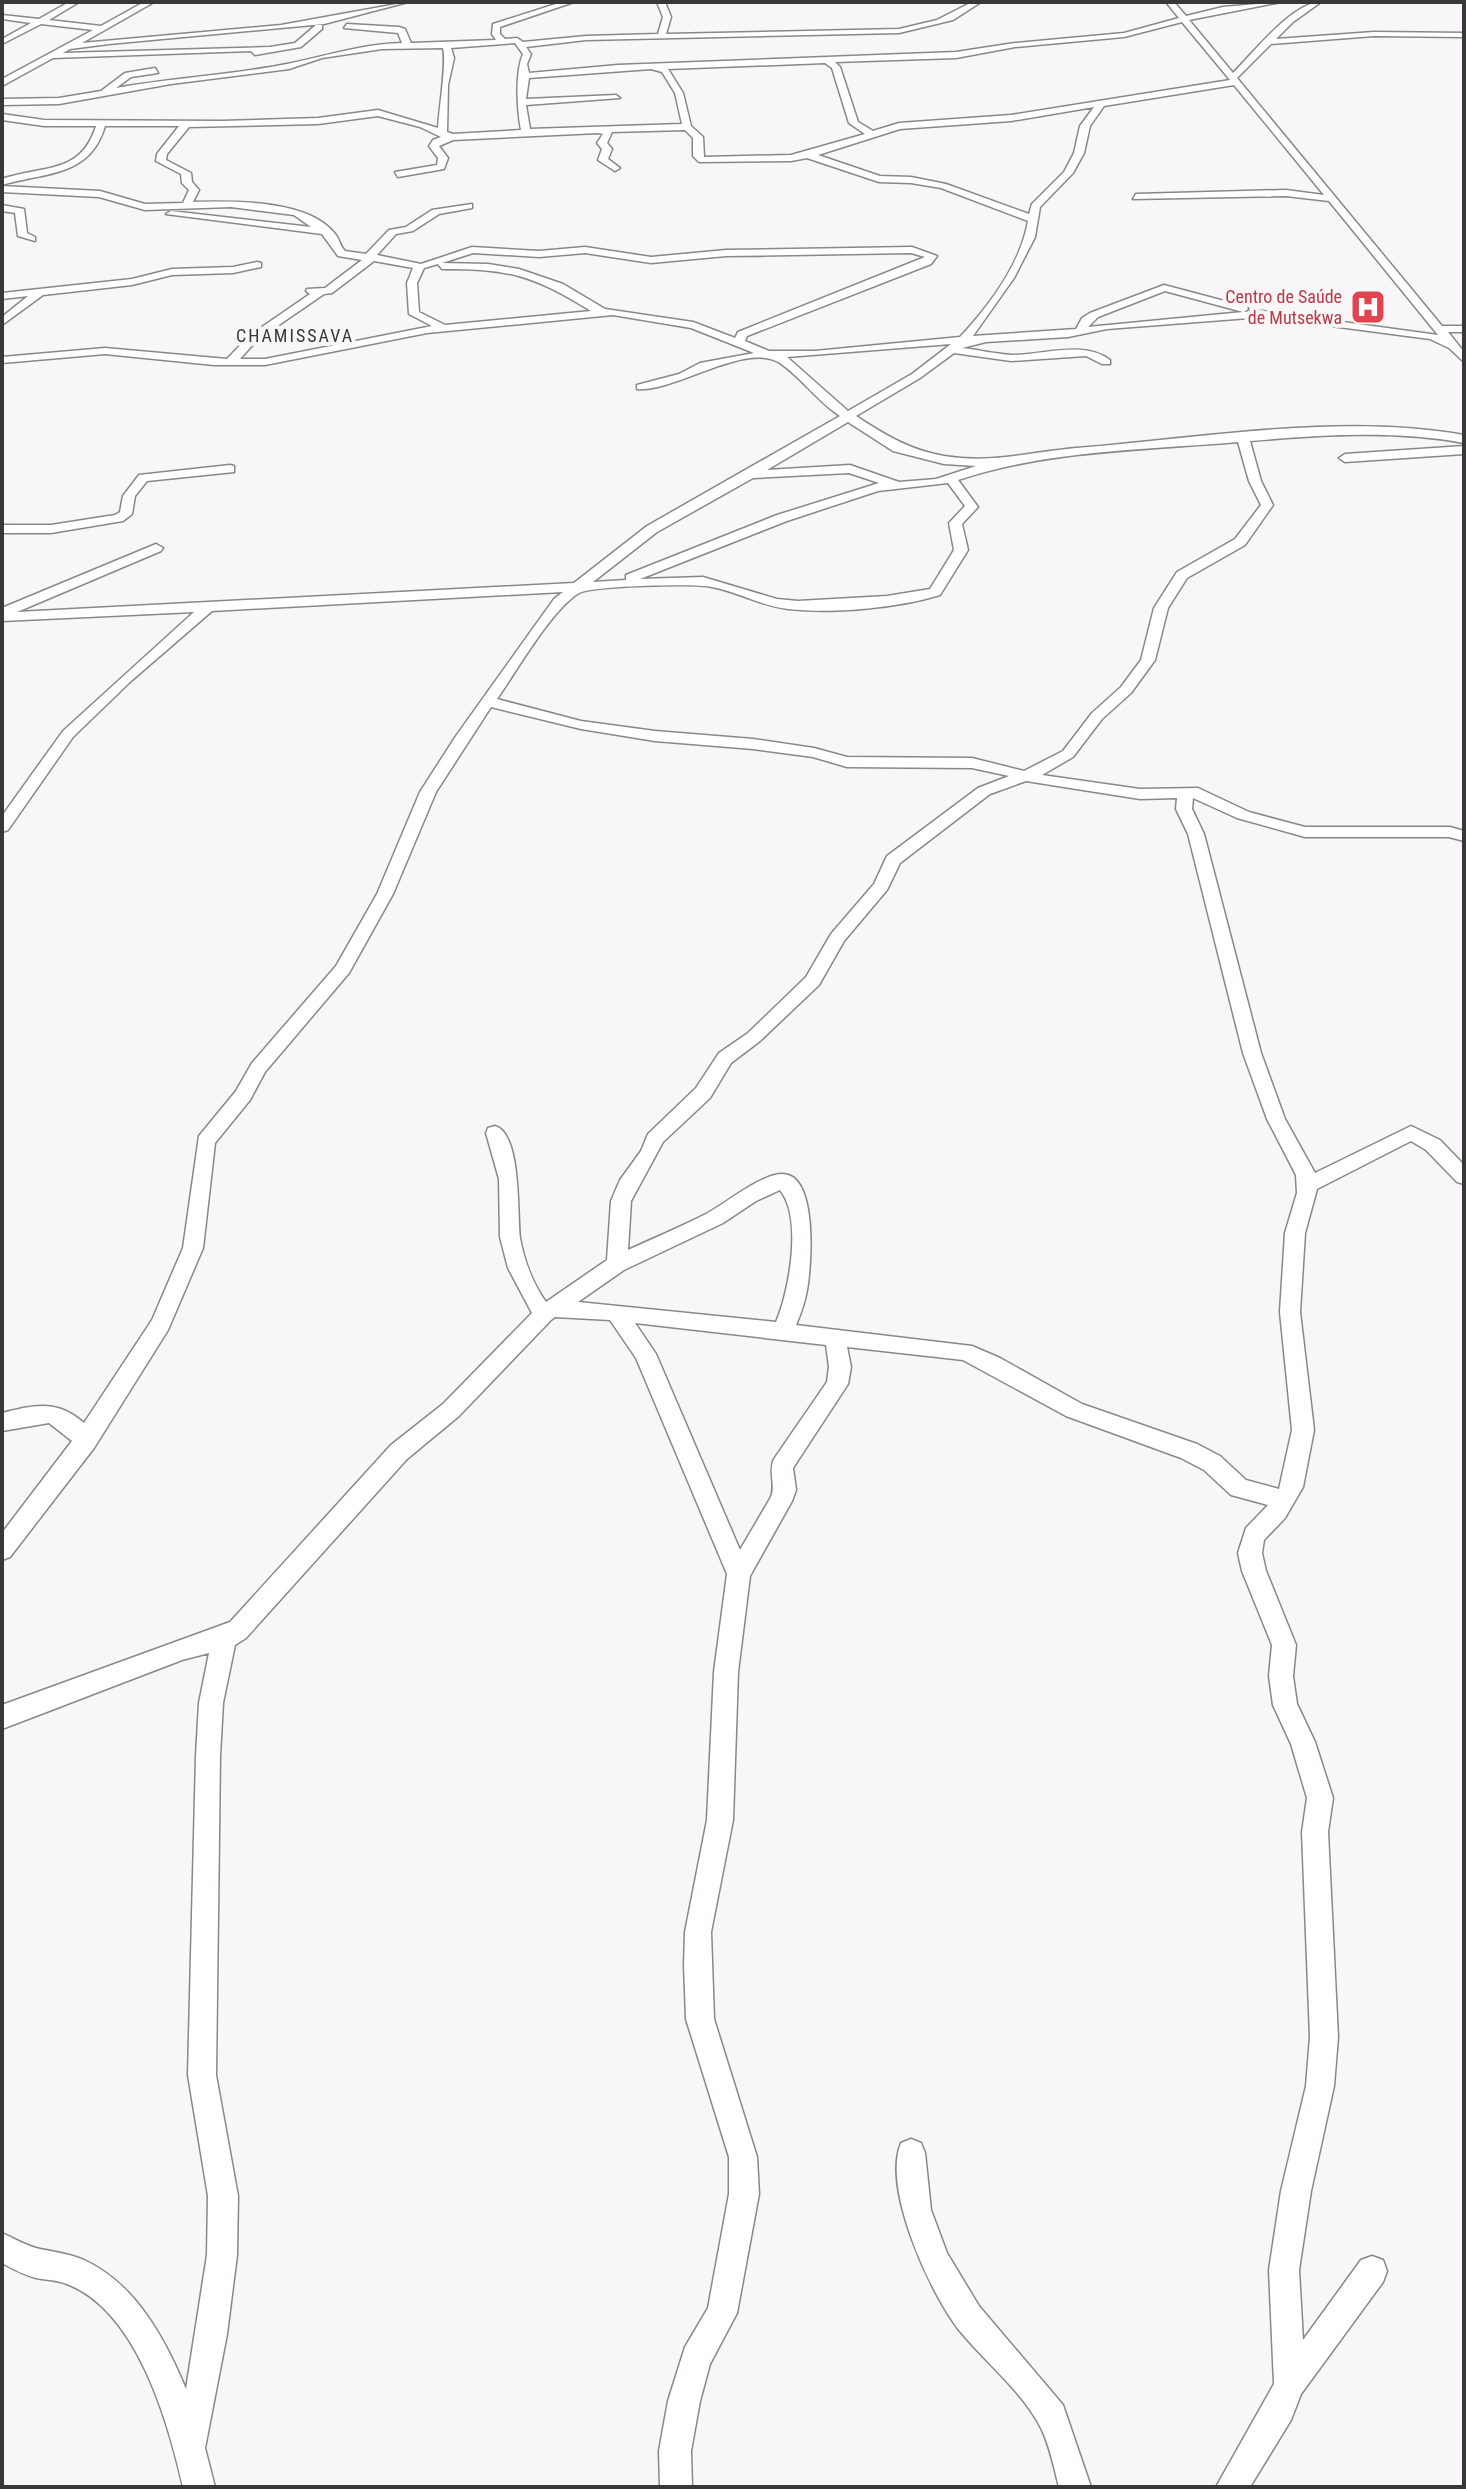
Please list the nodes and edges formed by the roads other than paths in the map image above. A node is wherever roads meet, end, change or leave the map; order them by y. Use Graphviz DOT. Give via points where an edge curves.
graph roads {
  1 [pos="75,2"];
  2 [pos="150,2"];
  3 [pos="404,2"];
  4 [pos="570,2"];
  5 [pos="661,2"];
  6 [pos="977,2"];
  7 [pos="1170,2"];
  8 [pos="1277,2"];
  9 [pos="1317,2"];
  10 [pos="2,17"];
  11 [pos="1181,17"];
  12 [pos="40,21"];
  13 [pos="297,25"];
  14 [pos="319,27"];
  15 [pos="101,28"];
  16 [pos="1464,35"];
  17 [pos="499,37"];
  18 [pos="661,37"];
  19 [pos="2,42"];
  20 [pos="1271,42"];
  21 [pos="406,43"];
  22 [pos="446,45"];
  23 [pos="522,45"];
  24 [pos="68,47"];
  25 [pos="623,47"];
  26 [pos="266,48"];
  27 [pos="187,50"];
  28 [pos="52,56"];
  29 [pos="827,60"];
  30 [pos="9,66"];
  31 [pos="610,68"];
  32 [pos="654,68"];
  33 [pos="26,70"];
  34 [pos="155,71"];
  35 [pos="525,76"];
  36 [pos="205,77"];
  37 [pos="182,80"];
  38 [pos="1234,80"];
  39 [pos="2,83"];
  40 [pos="105,92"];
  41 [pos="616,98"];
  42 [pos="2,102"];
  43 [pos="523,102"];
  44 [pos="1101,104"];
  45 [pos="411,111"];
  46 [pos="378,113"];
  47 [pos="3,118"];
  48 [pos="102,122"];
  49 [pos="186,124"];
  50 [pos="687,127"];
  51 [pos="596,129"];
  52 [pos="526,132"];
  53 [pos="873,135"];
  54 [pos="447,136"];
  55 [pos="808,155"];
  56 [pos="615,168"];
  57 [pos="398,174"];
  58 [pos="2,182"];
  59 [pos="2,189"];
  60 [pos="1136,197"];
  61 [pos="1333,199"];
  62 [pos="187,204"];
  63 [pos="469,206"];
  64 [pos="145,207"];
  65 [pos="2,208"];
  66 [pos="1032,219"];
  67 [pos="326,231"];
  68 [pos="31,239"];
  69 [pos="370,258"];
  70 [pos="257,265"];
  71 [pos="421,265"];
  72 [pos="307,290"];
  73 [pos="40,292"];
  74 [pos="320,292"];
  75 [pos="2,296"];
  76 [pos="629,304"];
  77 [pos="605,312"];
  78 [pos="1269,314"];
  79 [pos="2,322"];
  80 [pos="451,328"];
  81 [pos="1463,328"];
  82 [pos="1080,332"];
  83 [pos="1438,332"];
  84 [pos="984,339"];
  85 [pos="963,340"];
  86 [pos="739,343"];
  87 [pos="911,346"];
  88 [pos="950,350"];
  89 [pos="764,354"];
  90 [pos="1464,359"];
  91 [pos="2,360"];
  92 [pos="230,362"];
  93 [pos="1106,362"];
  94 [pos="641,387"];
  95 [pos="850,415"];
  96 [pos="1243,437"];
  97 [pos="1464,439"];
  98 [pos="1464,450"];
  99 [pos="1345,458"];
  100 [pos="999,464"];
  101 [pos="230,469"];
  102 [pos="747,475"];
  103 [pos="952,480"];
  104 [pos="894,484"];
  105 [pos="2,529"];
  106 [pos="156,548"];
  107 [pos="608,585"];
  108 [pos="577,587"];
  109 [pos="209,606"];
  110 [pos="2,615"];
  111 [pos="490,702"];
  112 [pos="1026,776"];
  113 [pos="1185,793"];
  114 [pos="2,827"];
  115 [pos="1464,836"];
  116 [pos="495,1133"];
  117 [pos="1464,1177"];
  118 [pos="1308,1185"];
  119 [pos="617,1264"];
  120 [pos="548,1312"];
  121 [pos="617,1314"];
  122 [pos="783,1331"];
  123 [pos="835,1338"];
  124 [pos="2,1422"];
  125 [pos="86,1441"];
  126 [pos="1285,1500"];
  127 [pos="2,1550"];
  128 [pos="739,1574"];
  129 [pos="224,1638"];
  130 [pos="2,1717"];
  131 [pos="911,2153"];
  132 [pos="2,2248"];
  133 [pos="1372,2271"];
  134 [pos="1290,2384"];
  135 [pos="190,2447"];
  136 [pos="199,2487"];
  137 [pos="676,2487"];
  138 [pos="1075,2487"];
  139 [pos="1232,2487"];
  1 -- 12 [label="street"];
  2 -- 15 [label="street"];
  3 -- 13 [label="street"];
  4 -- 17 [label="street" via="508,20 496,26"];
  5 -- 18 [label="street" via="667,23"];
  6 -- 18 [label="street" via="944,21 899,31"];
  7 -- 11 [label="street"];
  8 -- 11 [label="street"];
  9 -- 20 [label="street" via="1290,20"];
  10 -- 12 [label="street"];
  11 -- 29 [label="street" via="1124,35 961,54"];
  11 -- 38 [label="street"];
  12 -- 15 [label="street"];
  12 -- 19 [label="street"];
  13 -- 14 [label="street"];
  13 -- 24 [label="street" via="186,29"];
  14 -- 21 [label="street" via="387,26 402,31"];
  14 -- 26 [label="street" via="298,45"];
  15 -- 24 [label="street"];
  16 -- 20 [label="street" via="1374,34"];
  17 -- 21 [label="street"];
  17 -- 22 [label="street"];
  17 -- 23 [label="street"];
  18 -- 25 [label="street"];
  20 -- 38 [label="street"];
  21 -- 22 [label="street"];
  21 -- 36 [label="street"];
  22 -- 54 [label="street" via="450,58 440,110"];
  23 -- 25 [label="street"];
  23 -- 35 [label="street" via="527,54"];
  24 -- 28 [label="street"];
  25 -- 31 [label="street" via="622,62"];
  26 -- 27 [label="street"];
  26 -- 36 [label="street"];
  27 -- 28 [label="street"];
  27 -- 37 [label="street" via="192,65"];
  28 -- 33 [label="street"];
  29 -- 32 [label="street"];
  29 -- 53 [label="street" via="836,67 854,123"];
  30 -- 33 [label="street"];
  31 -- 32 [label="street"];
  31 -- 35 [label="street"];
  32 -- 50 [label="street" via="665,70 679,93"];
  33 -- 39 [label="street"];
  34 -- 40 [label="street" via="128,75"];
  35 -- 43 [label="street"];
  36 -- 37 [label="street"];
  37 -- 40 [label="street"];
  38 -- 44 [label="street"];
  38 -- 61 [label="street"];
  40 -- 42 [label="street" via="59,101"];
  41 -- 43 [label="street"];
  43 -- 52 [label="street"];
  44 -- 53 [label="street" via="1011,118 911,125"];
  44 -- 66 [label="street" via="1085,126 1068,173 1039,200"];
  45 -- 46 [label="street"];
  46 -- 49 [label="street" via="318,121"];
  46 -- 54 [label="street"];
  47 -- 48 [label="street"];
  48 -- 49 [label="street"];
  48 -- 58 [label="street" via="89,153 62,167"];
  49 -- 62 [label="street" via="161,161 186,173 194,190"];
  50 -- 51 [label="street"];
  50 -- 55 [label="street" via="698,137 702,160"];
  51 -- 52 [label="street"];
  51 -- 56 [label="street" via="608,133 602,143 607,149 603,160"];
  52 -- 54 [label="street"];
  53 -- 55 [label="street"];
  54 -- 57 [label="street" via="434,146 443,158 441,167"];
  55 -- 66 [label="street" via="879,179 943,186"];
  59 -- 64 [label="street" via="105,195"];
  60 -- 61 [label="street" via="1286,193"];
  61 -- 83 [label="street"];
  62 -- 64 [label="street"];
  62 -- 67 [label="street" via="297,212"];
  63 -- 69 [label="street" via="436,212 409,229 393,232"];
  64 -- 67 [label="street"];
  65 -- 68 [label="street" via="20,211 22,234"];
  66 -- 85 [label="street" via="1030,237 1009,278"];
  67 -- 69 [label="street" via="342,254"];
  69 -- 71 [label="street"];
  69 -- 74 [label="street" via="342,282"];
  70 -- 73 [label="street"];
  71 -- 77 [label="street" via="503,267 559,286"];
  71 -- 80 [label="street" via="412,286 414,314"];
  71 -- 86 [label="street" via="472,250 585,250 651,260 726,253 912,250 932,256 877,283 742,334"];
  72 -- 74 [label="street"];
  73 -- 75 [label="street"];
  73 -- 79 [label="street"];
  74 -- 92 [label="street" via="253,338"];
  76 -- 77 [label="street"];
  77 -- 80 [label="street"];
  77 -- 86 [label="street" via="693,325"];
  78 -- 82 [label="street"];
  78 -- 82 [label="street" via="1220,306 1164,288 1094,315"];
  78 -- 83 [label="street"];
  80 -- 92 [label="street" via="275,361"];
  81 -- 83 [label="street"];
  82 -- 84 [label="street"];
  83 -- 90 [label="street"];
  84 -- 85 [label="street"];
  84 -- 88 [label="street"];
  85 -- 87 [label="street"];
  86 -- 89 [label="street"];
  87 -- 88 [label="street"];
  87 -- 89 [label="street"];
  88 -- 93 [label="street" via="1011,358 1086,353"];
  88 -- 95 [label="street"];
  89 -- 94 [label="street" via="704,365"];
  89 -- 95 [label="street" via="790,365"];
  91 -- 92 [label="street" via="105,351"];
  95 -- 100 [label="street" via="897,448 944,460"];
  95 -- 102 [label="street"];
  96 -- 97 [label="street" via="1353,431"];
  96 -- 100 [label="street"];
  96 -- 112 [label="street" via="1266,498 1260,517 1240,542 1182,575 1161,608 1148,660 1126,690 1097,716 1068,754"];
  98 -- 99 [label="street"];
  100 -- 103 [label="street"];
  101 -- 105 [label="street" via="143,478 129,496 126,514 118,518 51,529"];
  102 -- 104 [label="street" via="850,469"];
  102 -- 108 [label="street" via="652,529"];
  103 -- 104 [label="street"];
  103 -- 107 [label="street" via="972,507 955,523 961,539 958,558 935,592 925,596 792,606 709,580"];
  104 -- 107 [label="street" via="782,518"];
  106 -- 110 [label="street"];
  107 -- 108 [label="street"];
  108 -- 109 [label="street"];
  108 -- 111 [label="street" via="559,602"];
  109 -- 110 [label="street"];
  109 -- 114 [label="street" via="68,734"];
  111 -- 112 [label="street" via="643,734 753,744 852,762 972,763"];
  111 -- 125 [label="street" via="428,792 385,894 343,969 258,1068 206,1141 193,1248 181,1281 161,1324"];
  112 -- 113 [label="street" via="1124,792"];
  112 -- 119 [label="street" via="984,791 893,860 881,886 837,938 813,981 725,1058 703,1093 662,1129 621,1201"];
  113 -- 115 [label="street" via="1203,794 1243,815 1305,832"];
  113 -- 118 [label="street" via="1184,809 1196,834 1249,1044 1276,1119"];
  116 -- 120 [label="street" via="509,1179 510,1237 518,1268 532,1298"];
  117 -- 118 [label="street" via="1433,1145 1411,1133"];
  118 -- 126 [label="street" via="1295,1233 1290,1312 1303,1430"];
  119 -- 120 [label="street"];
  119 -- 122 [label="street" via="716,1218 772,1184 787,1183 798,1205 802,1257"];
  120 -- 121 [label="street"];
  120 -- 129 [label="street" via="451,1410 399,1452 247,1620"];
  121 -- 122 [label="street"];
  121 -- 128 [label="street" via="645,1354"];
  122 -- 123 [label="street"];
  123 -- 126 [label="street" via="965,1352 1074,1410 1189,1451 1212,1463 1239,1488"];
  123 -- 128 [label="street" via="837,1384 782,1466 781,1501"];
  124 -- 125 [label="street" via="53,1413 68,1420"];
  125 -- 127 [label="street"];
  126 -- 134 [label="street" via="1254,1535 1250,1553 1284,1645 1285,1705 1320,1798 1315,1832 1324,2037 1320,2086 1284,2270"];
  128 -- 137 [label="street" via="726,1672 720,1820 698,1932 698,1965 700,2019 743,2157 744,2194 722,2313 696,2358 684,2401 675,2451"];
  129 -- 130 [label="street"];
  129 -- 135 [label="street" via="211,1703 202,2075 223,2196 222,2255"];
  131 -- 138 [label="street" via="916,2210 936,2262 968,2317 1052,2416"];
  132 -- 135 [label="street" via="74,2271 106,2290 162,2370"];
  133 -- 134 [label="street"];
  134 -- 139 [label="street"];
  135 -- 136 [label="street"];
}
